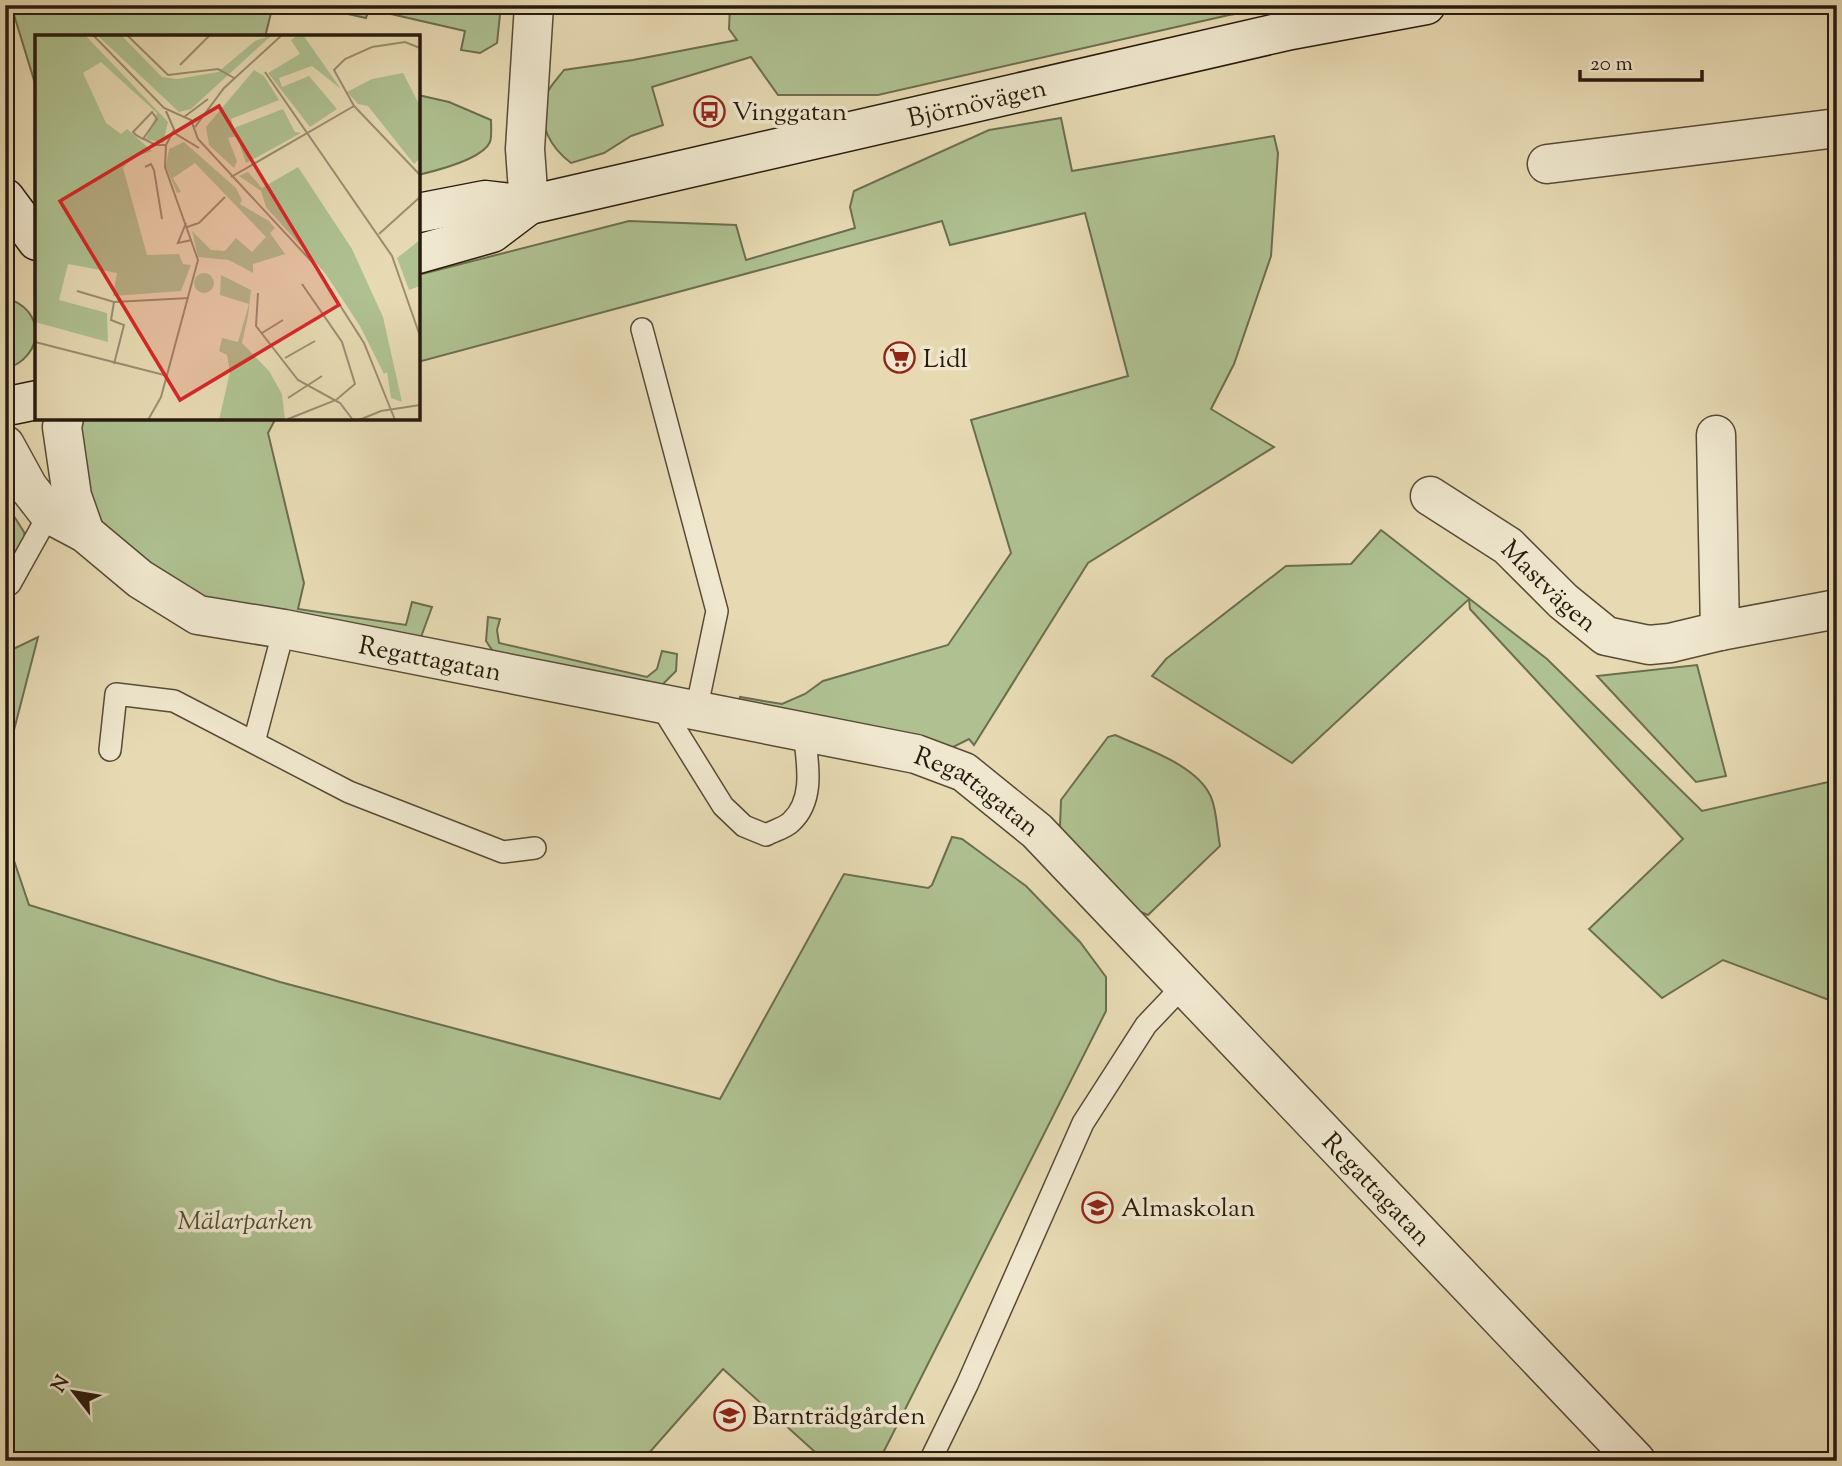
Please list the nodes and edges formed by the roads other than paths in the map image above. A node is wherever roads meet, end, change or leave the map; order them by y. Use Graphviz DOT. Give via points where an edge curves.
graph roads {
  1 [pos="534,5"];
  2 [pos="1426,5"];
  3 [pos="1837,128"];
  4 [pos="1547,164"];
  5 [pos="5,198"];
  6 [pos="529,205"];
  7 [pos="420,213"];
  8 [pos="35,238"];
  9 [pos="5,242"];
  10 [pos="35,249"];
  11 [pos="420,253"];
  12 [pos="642,329"];
  13 [pos="35,400"];
  14 [pos="5,404"];
  15 [pos="64,420"];
  16 [pos="1716,435"];
  17 [pos="5,445"];
  18 [pos="1430,496"];
  19 [pos="49,514"];
  20 [pos="85,533"];
  21 [pos="5,587"];
  22 [pos="1837,609"];
  23 [pos="284,629"];
  24 [pos="1720,631"];
  25 [pos="659,703"];
  26 [pos="696,710"];
  27 [pos="804,731"];
  28 [pos="254,742"];
  29 [pos="110,750"];
  30 [pos="535,848"];
  31 [pos="1184,985"];
  32 [pos="1628,1458"];
  33 [pos="930,1461"];
  1 -- 6 [label="street" via="525,149"];
  2 -- 6 [label="street, Björnövägen" via="1278,33"];
  3 -- 4 [label="street"];
  5 -- 8 [label="street"];
  6 -- 7 [label="street, Björnövägen" via="485,200"];
  6 -- 11 [label="street, Björnövägen" via="492,233"];
  9 -- 10 [label="street"];
  12 -- 26 [label="lane" via="718,611"];
  13 -- 14 [label="street"];
  15 -- 20 [label="street" via="72,496"];
  16 -- 24 [label="street"];
  17 -- 19 [label="street, Regattagatan"];
  18 -- 24 [label="street, Mastvägen" via="1508,546 1606,636 1649,645"];
  19 -- 20 [label="street, Regattagatan"];
  19 -- 21 [label="lane"];
  20 -- 23 [label="street, Regattagatan" via="139,579 198,615"];
  22 -- 24 [label="street, Mastvägen"];
  23 -- 25 [label="street, Regattagatan"];
  23 -- 28 [label="lane"];
  25 -- 26 [label="street, Regattagatan"];
  25 -- 27 [label="lane" via="723,806 744,825 766,835 790,823 806,801"];
  26 -- 27 [label="street, Regattagatan"];
  27 -- 31 [label="street, Regattagatan" via="916,754 964,772 1037,831"];
  28 -- 29 [label="lane" via="174,701 116,694"];
  28 -- 30 [label="lane" via="349,792 503,852"];
  31 -- 32 [label="street, Regattagatan"];
  31 -- 33 [label="lane" via="1146,1025 1083,1123"];
}
